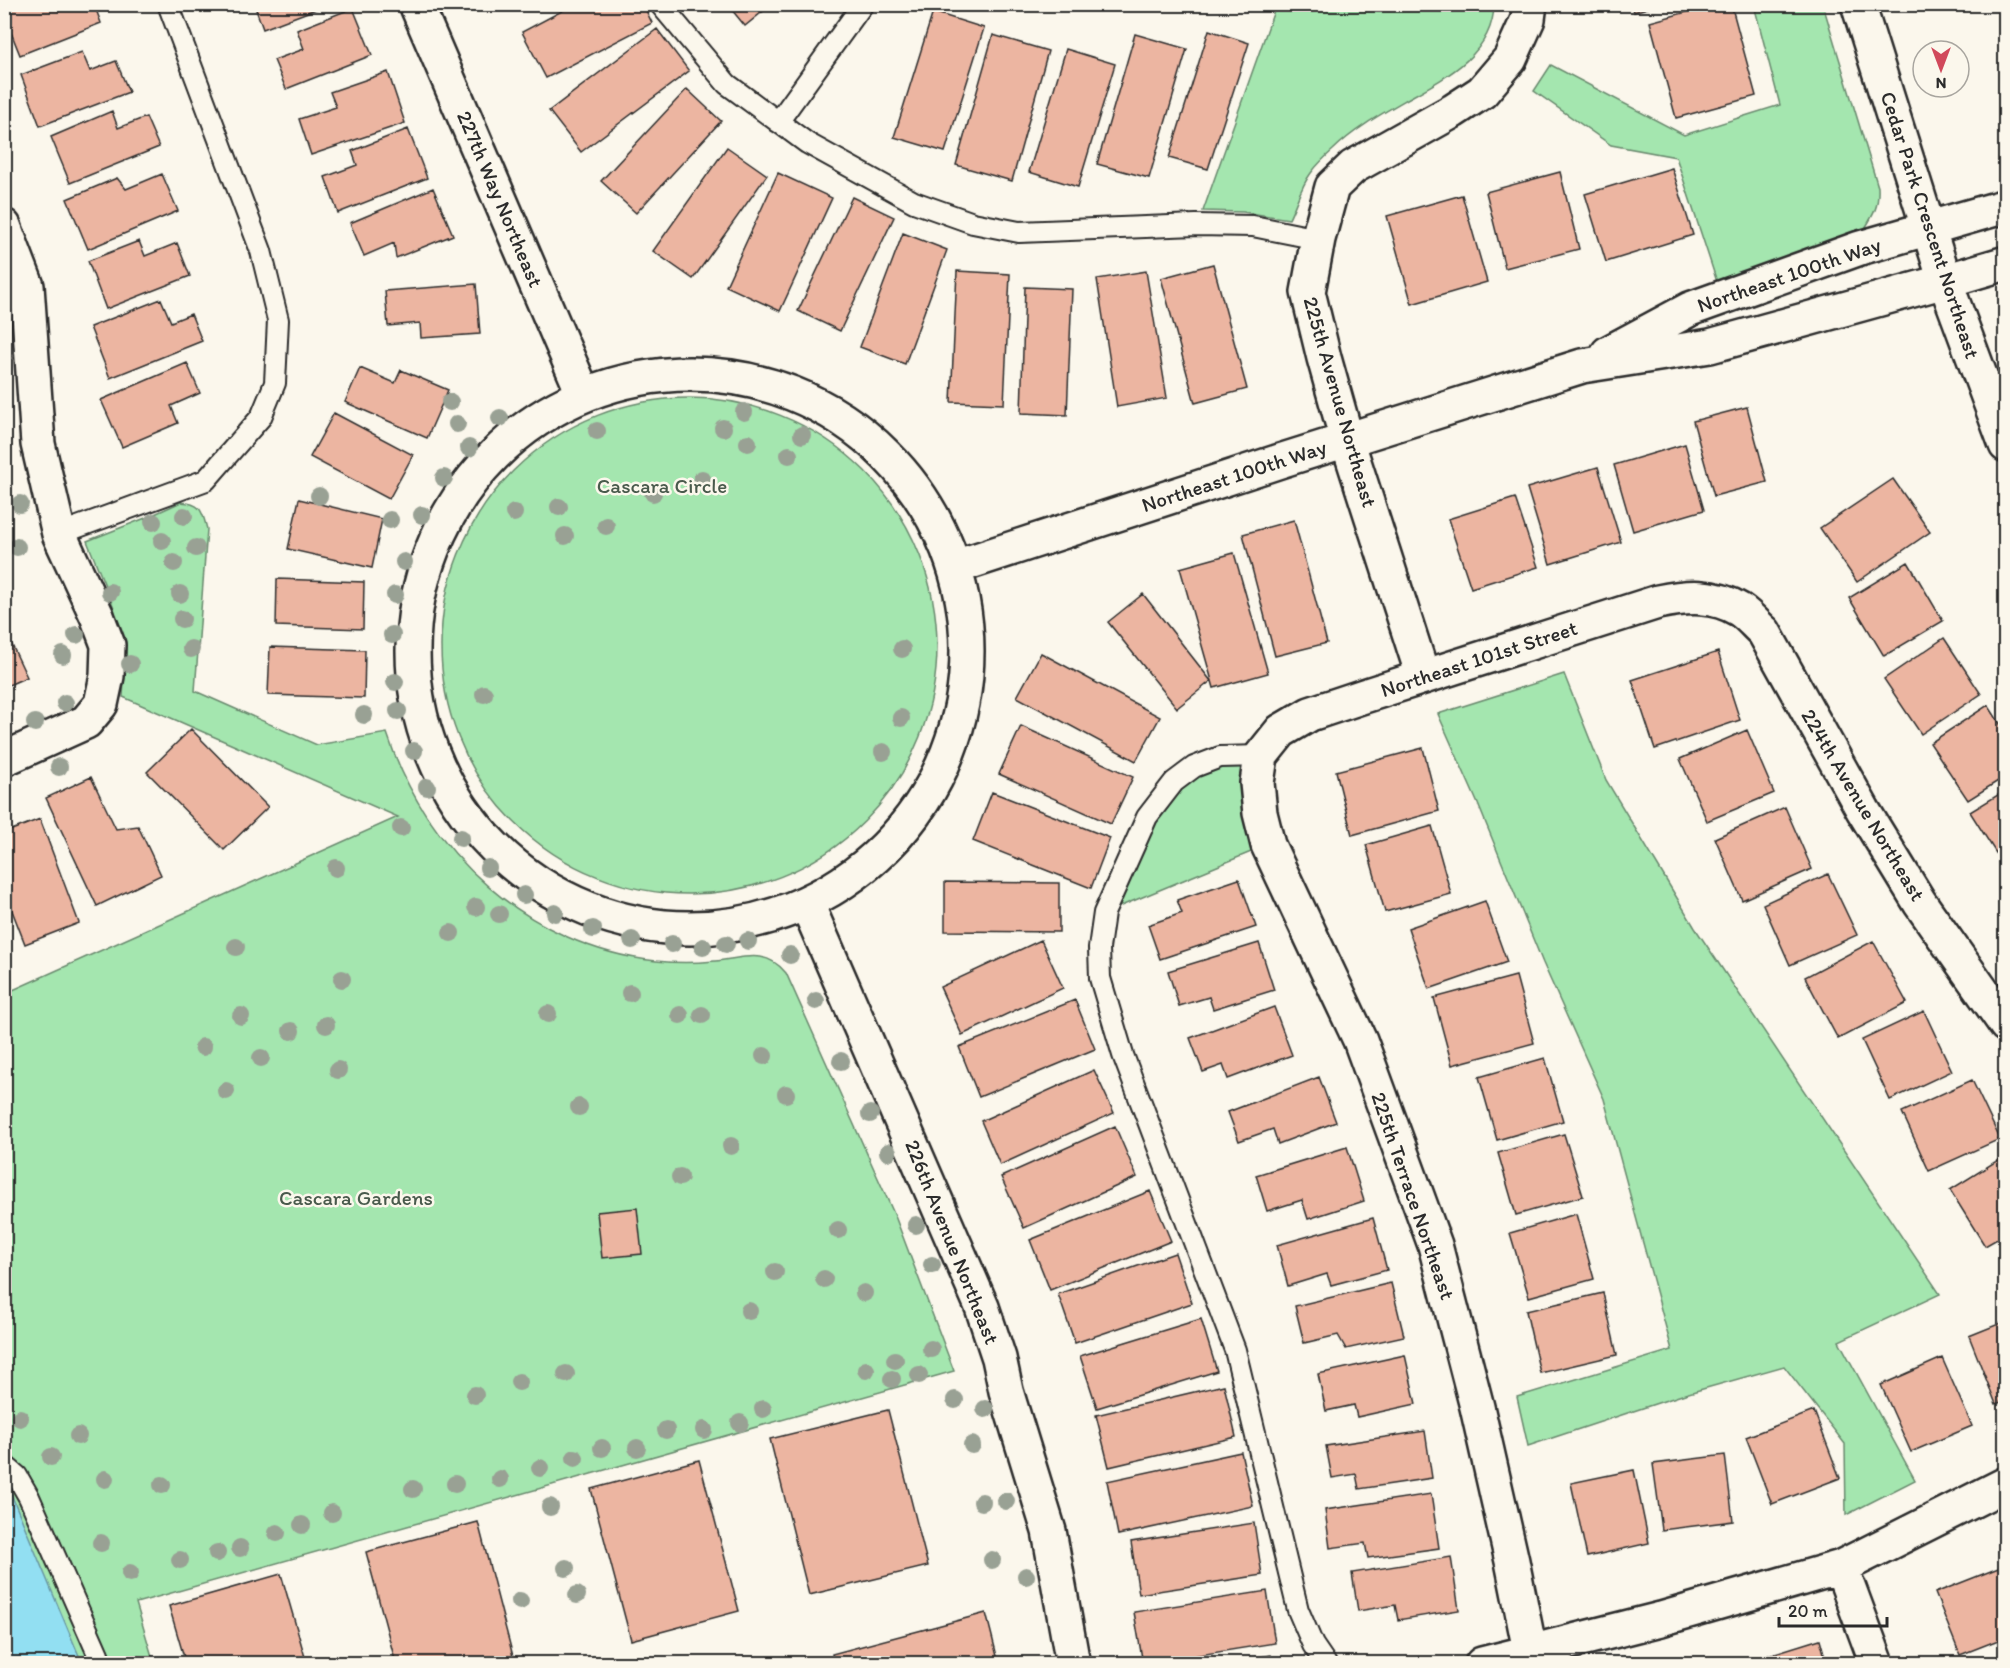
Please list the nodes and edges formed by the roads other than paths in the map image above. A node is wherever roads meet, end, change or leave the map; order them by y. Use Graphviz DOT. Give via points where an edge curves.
graph roads {
  1 [pos="168,4"];
  2 [pos="416,4"];
  3 [pos="660,4"];
  4 [pos="862,4"];
  5 [pos="1530,4"];
  6 [pos="1858,4"];
  7 [pos="778,122"];
  8 [pos="2006,206"];
  9 [pos="4,226"];
  10 [pos="1929,229"];
  11 [pos="1318,239"];
  12 [pos="2006,262"];
  13 [pos="1945,282"];
  14 [pos="1582,366"];
  15 [pos="584,393"];
  16 [pos="1347,440"];
  17 [pos="2006,445"];
  18 [pos="58,534"];
  19 [pos="955,567"];
  20 [pos="1713,598"];
  21 [pos="1423,676"];
  22 [pos="1261,756"];
  23 [pos="4,759"];
  24 [pos="807,904"];
  25 [pos="2006,1025"];
  26 [pos="4,1465"];
  27 [pos="2006,1484"];
  28 [pos="1841,1567"];
  29 [pos="1530,1651"];
  30 [pos="100,1664"];
  31 [pos="1073,1664"];
  32 [pos="1326,1664"];
  33 [pos="1482,1664"];
  34 [pos="1877,1664"];
  1 -- 18 [label="lane" via="261,251 278,320 275,383 261,417 206,480"];
  2 -- 15 [label="street, 227th Way Northeast"];
  3 -- 7 [label="lane" via="727,84"];
  4 -- 7 [label="lane"];
  5 -- 11 [label="street, 225th Avenue Northeast" via="1528,19 1510,59 1482,92 1353,167 1332,188"];
  6 -- 10 [label="street, Cedar Park Crescent Northeast"];
  7 -- 11 [label="lane" via="807,143 914,202 973,223 1019,232 1253,226"];
  8 -- 10 [label="street, Northeast 100th Way"];
  9 -- 18 [label="street" via="27,286 38,444"];
  10 -- 13 [label="street, Cedar Park Crescent Northeast"];
  10 -- 14 [label="street, Northeast 100th Way" via="1860,248 1690,309"];
  11 -- 16 [label="street, 225th Avenue Northeast" via="1308,292"];
  12 -- 13 [label="street, Northeast 100th Way"];
  13 -- 14 [label="street, Northeast 100th Way" via="1710,346"];
  13 -- 17 [label="street, Cedar Park Crescent Northeast"];
  14 -- 16 [label="street, Northeast 100th Way"];
  15 -- 19 [label="street" via="670,374 723,375 774,386 823,407 867,436 904,473 934,517"];
  15 -- 24 [label="street" via="523,429 484,465 453,507 430,554 416,605 412,658 418,710 435,760 462,809 498,852 543,886 594,911 648,925 704,928 760,919"];
  16 -- 19 [label="street, Northeast 100th Way"];
  16 -- 21 [label="street, 225th Avenue Northeast"];
  18 -- 23 [label="street" via="108,645 108,676 101,704 86,722"];
  19 -- 24 [label="street" via="967,623 967,680 956,734 938,776 901,832 860,870"];
  20 -- 21 [label="street, Northeast 101st Street" via="1683,597 1658,602"];
  20 -- 25 [label="street, 224th Avenue Northeast" via="1740,610 1764,632 1920,903"];
  21 -- 22 [label="street, Northeast 101st Street" via="1311,714 1281,731"];
  22 -- 29 [label="street, 225th Terrace Northeast" via="1257,783 1268,845 1360,1040 1435,1245 1477,1407"];
  22 -- 32 [label="lane" via="1220,757 1194,767 1174,782 1147,818 1104,913 1100,978 1123,1055 1235,1350 1298,1610"];
  24 -- 31 [label="street, 226th Avenue Northeast" via="982,1307 1049,1531"];
  26 -- 30 [label="lane" via="29,1497"];
  27 -- 28 [label="street"];
  28 -- 29 [label="street" via="1662,1619"];
  28 -- 34 [label="street"];
  29 -- 33 [label="street"];
}
